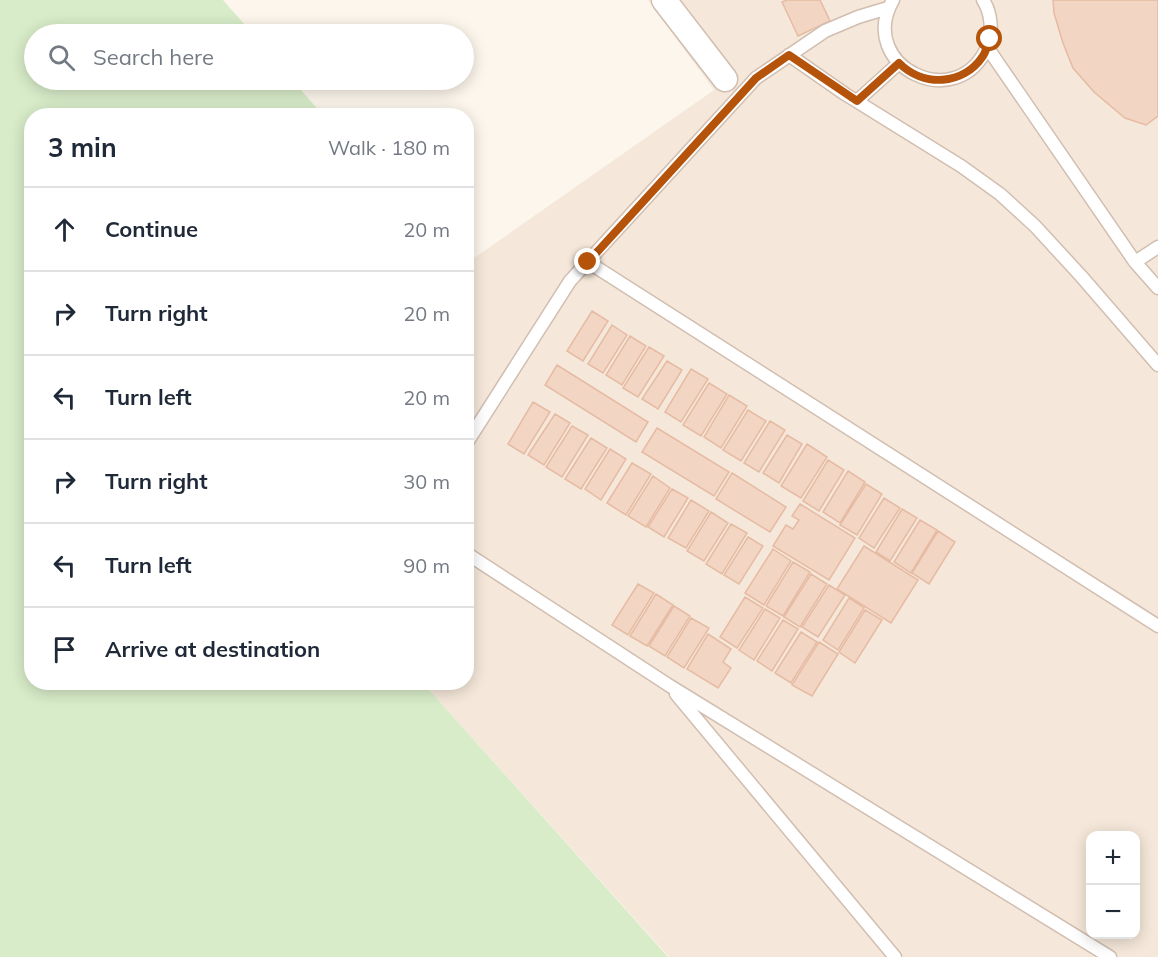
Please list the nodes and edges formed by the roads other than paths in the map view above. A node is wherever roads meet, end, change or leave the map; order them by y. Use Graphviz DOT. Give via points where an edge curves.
graph roads {
  1 [pos="664,0"];
  2 [pos="983,0"];
  3 [pos="891,4"];
  4 [pos="987,47"];
  5 [pos="789,55"];
  6 [pos="899,63"];
  7 [pos="725,79"];
  8 [pos="857,101"];
  9 [pos="1158,247"];
  10 [pos="588,262"];
  11 [pos="1135,262"];
  12 [pos="1158,288"];
  13 [pos="1158,365"];
  14 [pos="474,431"];
  15 [pos="474,558"];
  16 [pos="1158,626"];
  17 [pos="670,686"];
  18 [pos="895,957"];
  19 [pos="1110,957"];
  1 -- 7 [label="street"];
  2 -- 4 [label="lane" via="991,21"];
  3 -- 5 [label="lane" via="825,32"];
  3 -- 6 [label="lane" via="885,25 887,42"];
  4 -- 6 [label="lane" via="972,69 956,78 922,78"];
  4 -- 11 [label="lane"];
  5 -- 8 [label="lane"];
  5 -- 10 [label="lane" via="756,78"];
  6 -- 8 [label="lane"];
  8 -- 13 [label="lane" via="1000,194 1035,226"];
  9 -- 11 [label="lane"];
  10 -- 14 [label="lane" via="570,281"];
  10 -- 16 [label="lane"];
  11 -- 12 [label="lane"];
  15 -- 17 [label="lane"];
  17 -- 18 [label="lane"];
  17 -- 19 [label="lane"];
}
